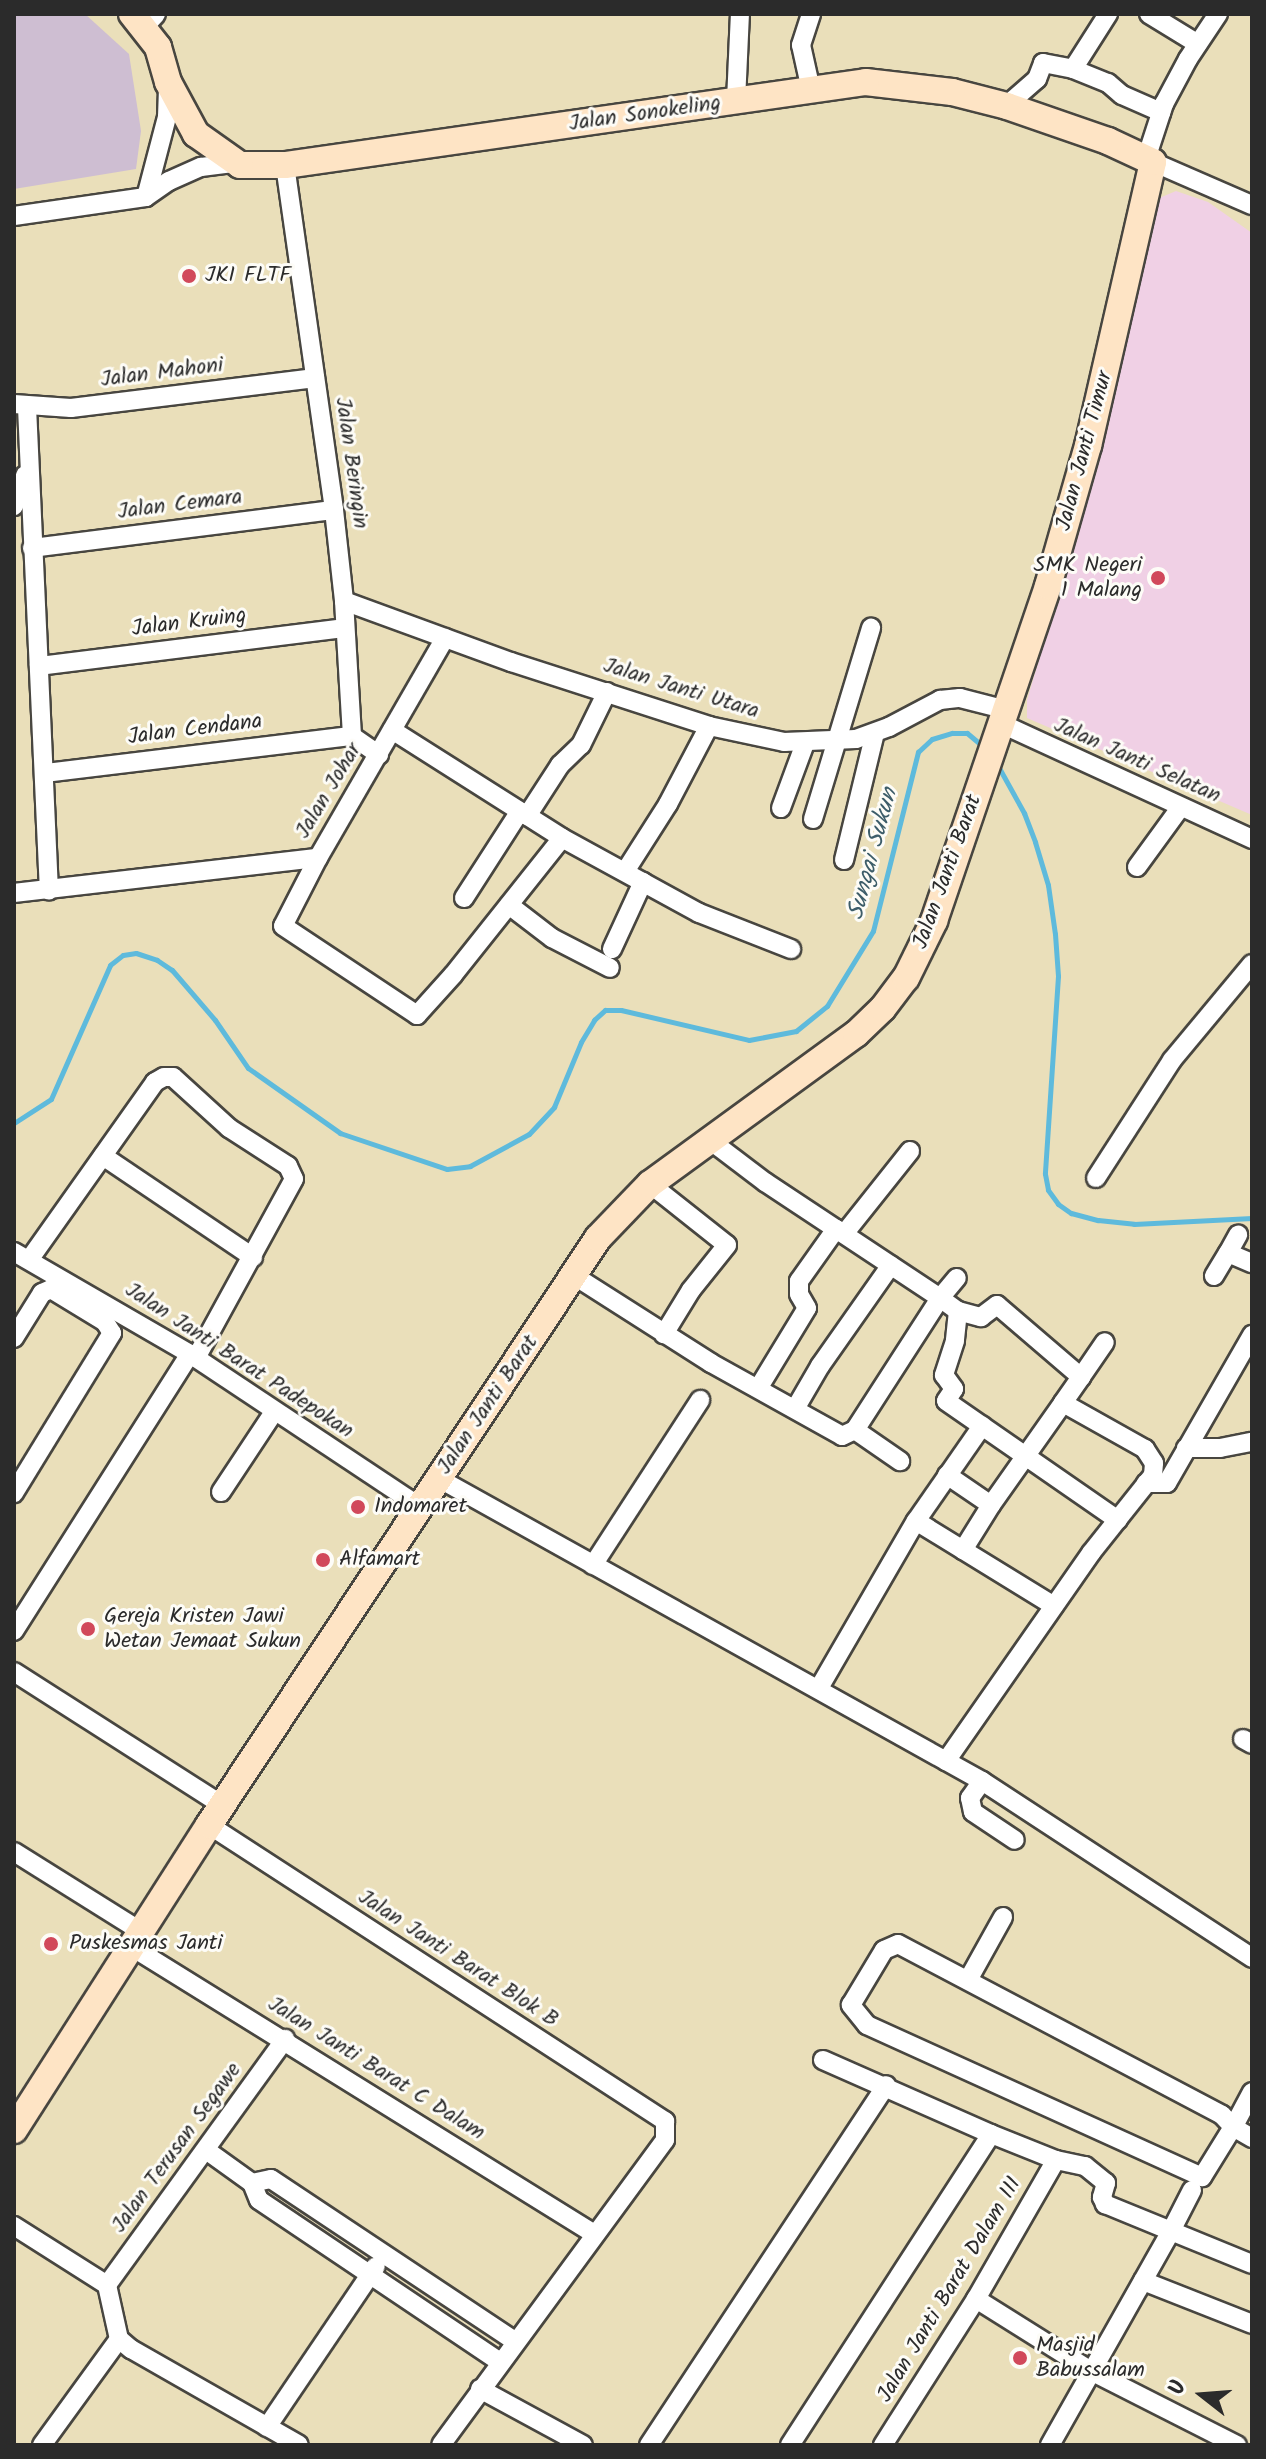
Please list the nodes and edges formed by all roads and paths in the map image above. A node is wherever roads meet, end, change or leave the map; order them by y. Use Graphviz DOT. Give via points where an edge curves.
graph roads {
  1 [pos="740,14"];
  2 [pos="811,14"];
  3 [pos="1108,14"];
  4 [pos="1149,14"];
  5 [pos="1218,14"];
  6 [pos="144,18"];
  7 [pos="1198,44"];
  8 [pos="1073,69"];
  9 [pos="168,82"];
  10 [pos="811,90"];
  11 [pos="736,101"];
  12 [pos="1006,106"];
  13 [pos="1161,112"];
  14 [pos="1149,161"];
  15 [pos="233,163"];
  16 [pos="285,165"];
  17 [pos="146,197"];
  18 [pos="1252,205"];
  19 [pos="14,216"];
  20 [pos="315,378"];
  21 [pos="20,406"];
  22 [pos="29,465"];
  23 [pos="14,506"];
  24 [pos="334,510"];
  25 [pos="32,548"];
  26 [pos="344,601"];
  27 [pos="345,628"];
  28 [pos="871,628"];
  29 [pos="445,638"];
  30 [pos="39,666"];
  31 [pos="607,692"];
  32 [pos="1003,723"];
  33 [pos="709,726"];
  34 [pos="392,730"];
  35 [pos="875,733"];
  36 [pos="352,736"];
  37 [pos="837,740"];
  38 [pos="805,743"];
  39 [pos="379,755"];
  40 [pos="45,773"];
  41 [pos="781,808"];
  42 [pos="1180,808"];
  43 [pos="523,813"];
  44 [pos="813,819"];
  45 [pos="562,838"];
  46 [pos="1252,839"];
  47 [pos="318,858"];
  48 [pos="844,860"];
  49 [pos="1137,867"];
  50 [pos="626,870"];
  51 [pos="643,882"];
  52 [pos="49,891"];
  53 [pos="14,893"];
  54 [pos="464,898"];
  55 [pos="509,905"];
  56 [pos="612,949"];
  57 [pos="791,949"];
  58 [pos="1252,964"];
  59 [pos="610,968"];
  60 [pos="1236,987"];
  61 [pos="1252,999"];
  62 [pos="711,1141"];
  63 [pos="910,1151"];
  64 [pos="103,1156"];
  65 [pos="1096,1178"];
  66 [pos="650,1184"];
  67 [pos="840,1232"];
  68 [pos="1238,1235"];
  69 [pos="1228,1253"];
  70 [pos="22,1256"];
  71 [pos="253,1257"];
  72 [pos="1252,1263"];
  73 [pos="891,1265"];
  74 [pos="573,1275"];
  75 [pos="1214,1276"];
  76 [pos="957,1278"];
  77 [pos="940,1298"];
  78 [pos="958,1311"];
  79 [pos="664,1334"];
  80 [pos="1252,1335"];
  81 [pos="14,1338"];
  82 [pos="1105,1342"];
  83 [pos="193,1356"];
  84 [pos="1081,1377"];
  85 [pos="759,1387"];
  86 [pos="700,1400"];
  87 [pos="1063,1403"];
  88 [pos="795,1409"];
  89 [pos="274,1412"];
  90 [pos="982,1426"];
  91 [pos="855,1430"];
  92 [pos="1252,1442"];
  93 [pos="1186,1448"];
  94 [pos="1026,1456"];
  95 [pos="900,1461"];
  96 [pos="947,1475"];
  97 [pos="438,1478"];
  98 [pos="1146,1483"];
  99 [pos="221,1492"];
  100 [pos="14,1493"];
  101 [pos="991,1505"];
  102 [pos="420,1507"];
  103 [pos="1118,1520"];
  104 [pos="916,1521"];
  105 [pos="963,1550"];
  106 [pos="593,1565"];
  107 [pos="1054,1606"];
  108 [pos="14,1631"];
  109 [pos="14,1672"];
  110 [pos="819,1688"];
  111 [pos="946,1761"];
  112 [pos="982,1781"];
  113 [pos="215,1815"];
  114 [pos="1015,1840"];
  115 [pos="14,1852"];
  116 [pos="1003,1917"];
  117 [pos="137,1939"];
  118 [pos="1252,1958"];
  119 [pos="968,1980"];
  120 [pos="285,2039"];
  121 [pos="823,2060"];
  122 [pos="886,2085"];
  123 [pos="1252,2092"];
  124 [pos="1233,2127"];
  125 [pos="14,2130"];
  126 [pos="991,2134"];
  127 [pos="1252,2138"];
  128 [pos="206,2150"];
  129 [pos="1056,2160"];
  130 [pos="252,2183"];
  131 [pos="1192,2190"];
  132 [pos="14,2226"];
  133 [pos="1171,2231"];
  134 [pos="593,2233"];
  135 [pos="384,2254"];
  136 [pos="1252,2264"];
  137 [pos="371,2273"];
  138 [pos="1143,2281"];
  139 [pos="107,2285"];
  140 [pos="976,2299"];
  141 [pos="1252,2324"];
  142 [pos="119,2339"];
  143 [pos="515,2341"];
  144 [pos="500,2362"];
  145 [pos="1089,2370"];
  146 [pos="480,2389"];
  147 [pos="267,2427"];
  148 [pos="42,2445"];
  149 [pos="299,2445"];
  150 [pos="441,2445"];
  151 [pos="583,2445"];
  152 [pos="649,2445"];
  153 [pos="790,2445"];
  154 [pos="883,2445"];
  155 [pos="1050,2445"];
  156 [pos="1237,2445"];
  1 -- 11 [label="street"];
  2 -- 10 [label="street" via="801,45"];
  3 -- 8 [label="street"];
  4 -- 7 [label="street"];
  5 -- 7 [label="street"];
  6 -- 9 [label="street"];
  7 -- 13 [label="street"];
  8 -- 12 [label="street" via="1043,63 1037,79"];
  8 -- 13 [label="street"];
  9 -- 15 [label="street" via="196,134"];
  9 -- 17 [label="street" via="167,117"];
  10 -- 11 [label="street, Jalan Sonokeling"];
  10 -- 12 [label="street, Jalan Sonokeling" via="866,82 907,85"];
  11 -- 16 [label="street, Jalan Sonokeling"];
  12 -- 14 [label="street, Jalan Sonokeling"];
  13 -- 14 [label="street"];
  14 -- 18 [label="street"];
  14 -- 32 [label="street, Jalan Janti Timur" via="1088,446"];
  15 -- 16 [label="street, Jalan Sonokeling"];
  15 -- 17 [label="street" via="201,167"];
  16 -- 20 [label="street, Jalan Beringin"];
  17 -- 19 [label="street"];
  20 -- 21 [label="street, Jalan Mahoni" via="71,408"];
  20 -- 24 [label="street, Jalan Beringin"];
  21 -- 22 [label="street"];
  22 -- 23 [label="street"];
  22 -- 25 [label="street"];
  24 -- 25 [label="street, Jalan Cemara"];
  24 -- 26 [label="street, Jalan Beringin"];
  25 -- 30 [label="street"];
  26 -- 27 [label="street, Jalan Beringin"];
  26 -- 29 [label="street, Jalan Janti Utara"];
  27 -- 30 [label="street, Jalan Kruing"];
  27 -- 36 [label="street, Jalan Beringin"];
  28 -- 37 [label="street"];
  29 -- 31 [label="street, Jalan Janti Utara"];
  29 -- 34 [label="street, Jalan Johar"];
  30 -- 40 [label="street"];
  31 -- 33 [label="street, Jalan Janti Utara"];
  31 -- 43 [label="street" via="581,745"];
  32 -- 35 [label="street, Jalan Janti Utara" via="960,698 940,700"];
  32 -- 42 [label="street, Jalan Janti Selatan"];
  32 -- 62 [label="street, Jalan Janti Barat" via="934,921 895,995 856,1034"];
  33 -- 38 [label="street, Jalan Janti Utara"];
  33 -- 50 [label="street"];
  34 -- 39 [label="street, Jalan Johar"];
  34 -- 43 [label="street"];
  35 -- 37 [label="street, Jalan Janti Utara"];
  35 -- 48 [label="street"];
  36 -- 39 [label="street"];
  36 -- 40 [label="street, Jalan Cendana"];
  37 -- 38 [label="street, Jalan Janti Utara"];
  37 -- 44 [label="street"];
  38 -- 41 [label="street"];
  39 -- 47 [label="street, Jalan Johar"];
  40 -- 52 [label="street"];
  42 -- 46 [label="street, Jalan Janti Selatan"];
  42 -- 49 [label="street"];
  43 -- 45 [label="street"];
  43 -- 54 [label="street"];
  45 -- 50 [label="street"];
  45 -- 55 [label="street"];
  47 -- 52 [label="street, Jalan Johar"];
  47 -- 55 [label="street" via="283,926 417,1015"];
  50 -- 51 [label="street"];
  51 -- 56 [label="street"];
  51 -- 57 [label="street" via="699,913"];
  52 -- 53 [label="street, Jalan Johar"];
  55 -- 59 [label="street" via="552,938"];
  58 -- 60 [label="street"];
  60 -- 61 [label="street"];
  60 -- 65 [label="street" via="1172,1060"];
  62 -- 66 [label="street, Jalan Janti Barat"];
  62 -- 67 [label="street"];
  63 -- 67 [label="street"];
  64 -- 70 [label="street"];
  64 -- 71 [label="street"];
  64 -- 71 [label="street" via="155,1082 173,1077 229,1128 292,1173 292,1185"];
  66 -- 74 [label="street, Jalan Janti Barat" via="598,1238"];
  66 -- 79 [label="street" via="727,1245"];
  67 -- 73 [label="street"];
  67 -- 85 [label="street" via="799,1281 807,1308"];
  68 -- 69 [label="street"];
  69 -- 72 [label="street"];
  69 -- 75 [label="street"];
  70 -- 83 [label="street, Jalan Janti Barat Padepokan"];
  71 -- 83 [label="street"];
  73 -- 77 [label="street"];
  73 -- 88 [label="street"];
  74 -- 79 [label="street"];
  74 -- 97 [label="street, Jalan Janti Barat"];
  76 -- 77 [label="street"];
  77 -- 78 [label="street"];
  77 -- 91 [label="street"];
  78 -- 84 [label="street" via="977,1318 997,1305"];
  78 -- 90 [label="street" via="944,1375 954,1389 946,1401"];
  79 -- 85 [label="street"];
  80 -- 93 [label="street"];
  81 -- 100 [label="street" via="42,1293 51,1289 105,1322 112,1333"];
  82 -- 84 [label="street"];
  83 -- 89 [label="street, Jalan Janti Barat Padepokan"];
  83 -- 108 [label="street"];
  84 -- 87 [label="street"];
  85 -- 88 [label="street"];
  86 -- 106 [label="street"];
  87 -- 94 [label="street"];
  87 -- 98 [label="street" via="1145,1449 1154,1463"];
  88 -- 91 [label="street" via="842,1436"];
  89 -- 99 [label="street"];
  89 -- 102 [label="street, Jalan Janti Barat Padepokan"];
  90 -- 94 [label="street"];
  90 -- 96 [label="street"];
  91 -- 95 [label="street"];
  92 -- 93 [label="street"];
  93 -- 98 [label="street" via="1167,1483"];
  94 -- 101 [label="street"];
  94 -- 103 [label="street"];
  96 -- 101 [label="street"];
  96 -- 104 [label="street"];
  97 -- 102 [label="street, Jalan Janti Barat"];
  97 -- 106 [label="street"];
  98 -- 103 [label="street"];
  101 -- 105 [label="street"];
  102 -- 113 [label="street, Jalan Janti Barat"];
  103 -- 107 [label="street"];
  104 -- 105 [label="street"];
  104 -- 110 [label="street"];
  105 -- 107 [label="street"];
  106 -- 110 [label="street"];
  107 -- 111 [label="street"];
  109 -- 113 [label="street, Jalan Janti Barat Blok B"];
  110 -- 111 [label="street"];
  111 -- 112 [label="street"];
  112 -- 114 [label="street" via="970,1798 973,1812"];
  112 -- 118 [label="street"];
  113 -- 117 [label="street, Jalan Janti Barat"];
  113 -- 134 [label="street, Jalan Janti Barat Blok B" via="504,2019 657,2113 667,2128 665,2140"];
  115 -- 117 [label="street, Jalan Janti Barat C Dalam"];
  116 -- 119 [label="street"];
  117 -- 120 [label="street, Jalan Janti Barat C Dalam"];
  117 -- 125 [label="street, Jalan Janti Barat"];
  119 -- 124 [label="street" via="1222,2115"];
  119 -- 124 [label="street" via="898,1944 890,1946 851,2005 867,2025 1202,2177"];
  120 -- 128 [label="street, Jalan Terusan Segawe"];
  120 -- 134 [label="street, Jalan Janti Barat C Dalam"];
  121 -- 122 [label="street"];
  122 -- 126 [label="street"];
  122 -- 152 [label="street"];
  123 -- 124 [label="street"];
  124 -- 127 [label="street"];
  126 -- 129 [label="street"];
  126 -- 153 [label="street"];
  128 -- 130 [label="street"];
  128 -- 139 [label="street, Jalan Terusan Segawe"];
  129 -- 133 [label="street" via="1096,2173 1106,2183 1103,2201 1111,2208"];
  129 -- 140 [label="street, Jalan Janti Barat Dalam III"];
  130 -- 135 [label="street" via="271,2179"];
  130 -- 137 [label="street" via="259,2200"];
  131 -- 133 [label="street"];
  132 -- 139 [label="street"];
  133 -- 136 [label="street"];
  133 -- 138 [label="street"];
  134 -- 143 [label="street"];
  135 -- 137 [label="street"];
  135 -- 143 [label="street"];
  137 -- 144 [label="street"];
  137 -- 147 [label="street"];
  138 -- 141 [label="street"];
  138 -- 145 [label="street"];
  139 -- 142 [label="street"];
  140 -- 145 [label="street"];
  140 -- 154 [label="street, Jalan Janti Barat Dalam III"];
  142 -- 147 [label="street"];
  142 -- 148 [label="street"];
  143 -- 144 [label="street"];
  144 -- 146 [label="street"];
  145 -- 155 [label="street"];
  145 -- 156 [label="street"];
  146 -- 150 [label="street"];
  146 -- 151 [label="street"];
  147 -- 149 [label="street"];
}
